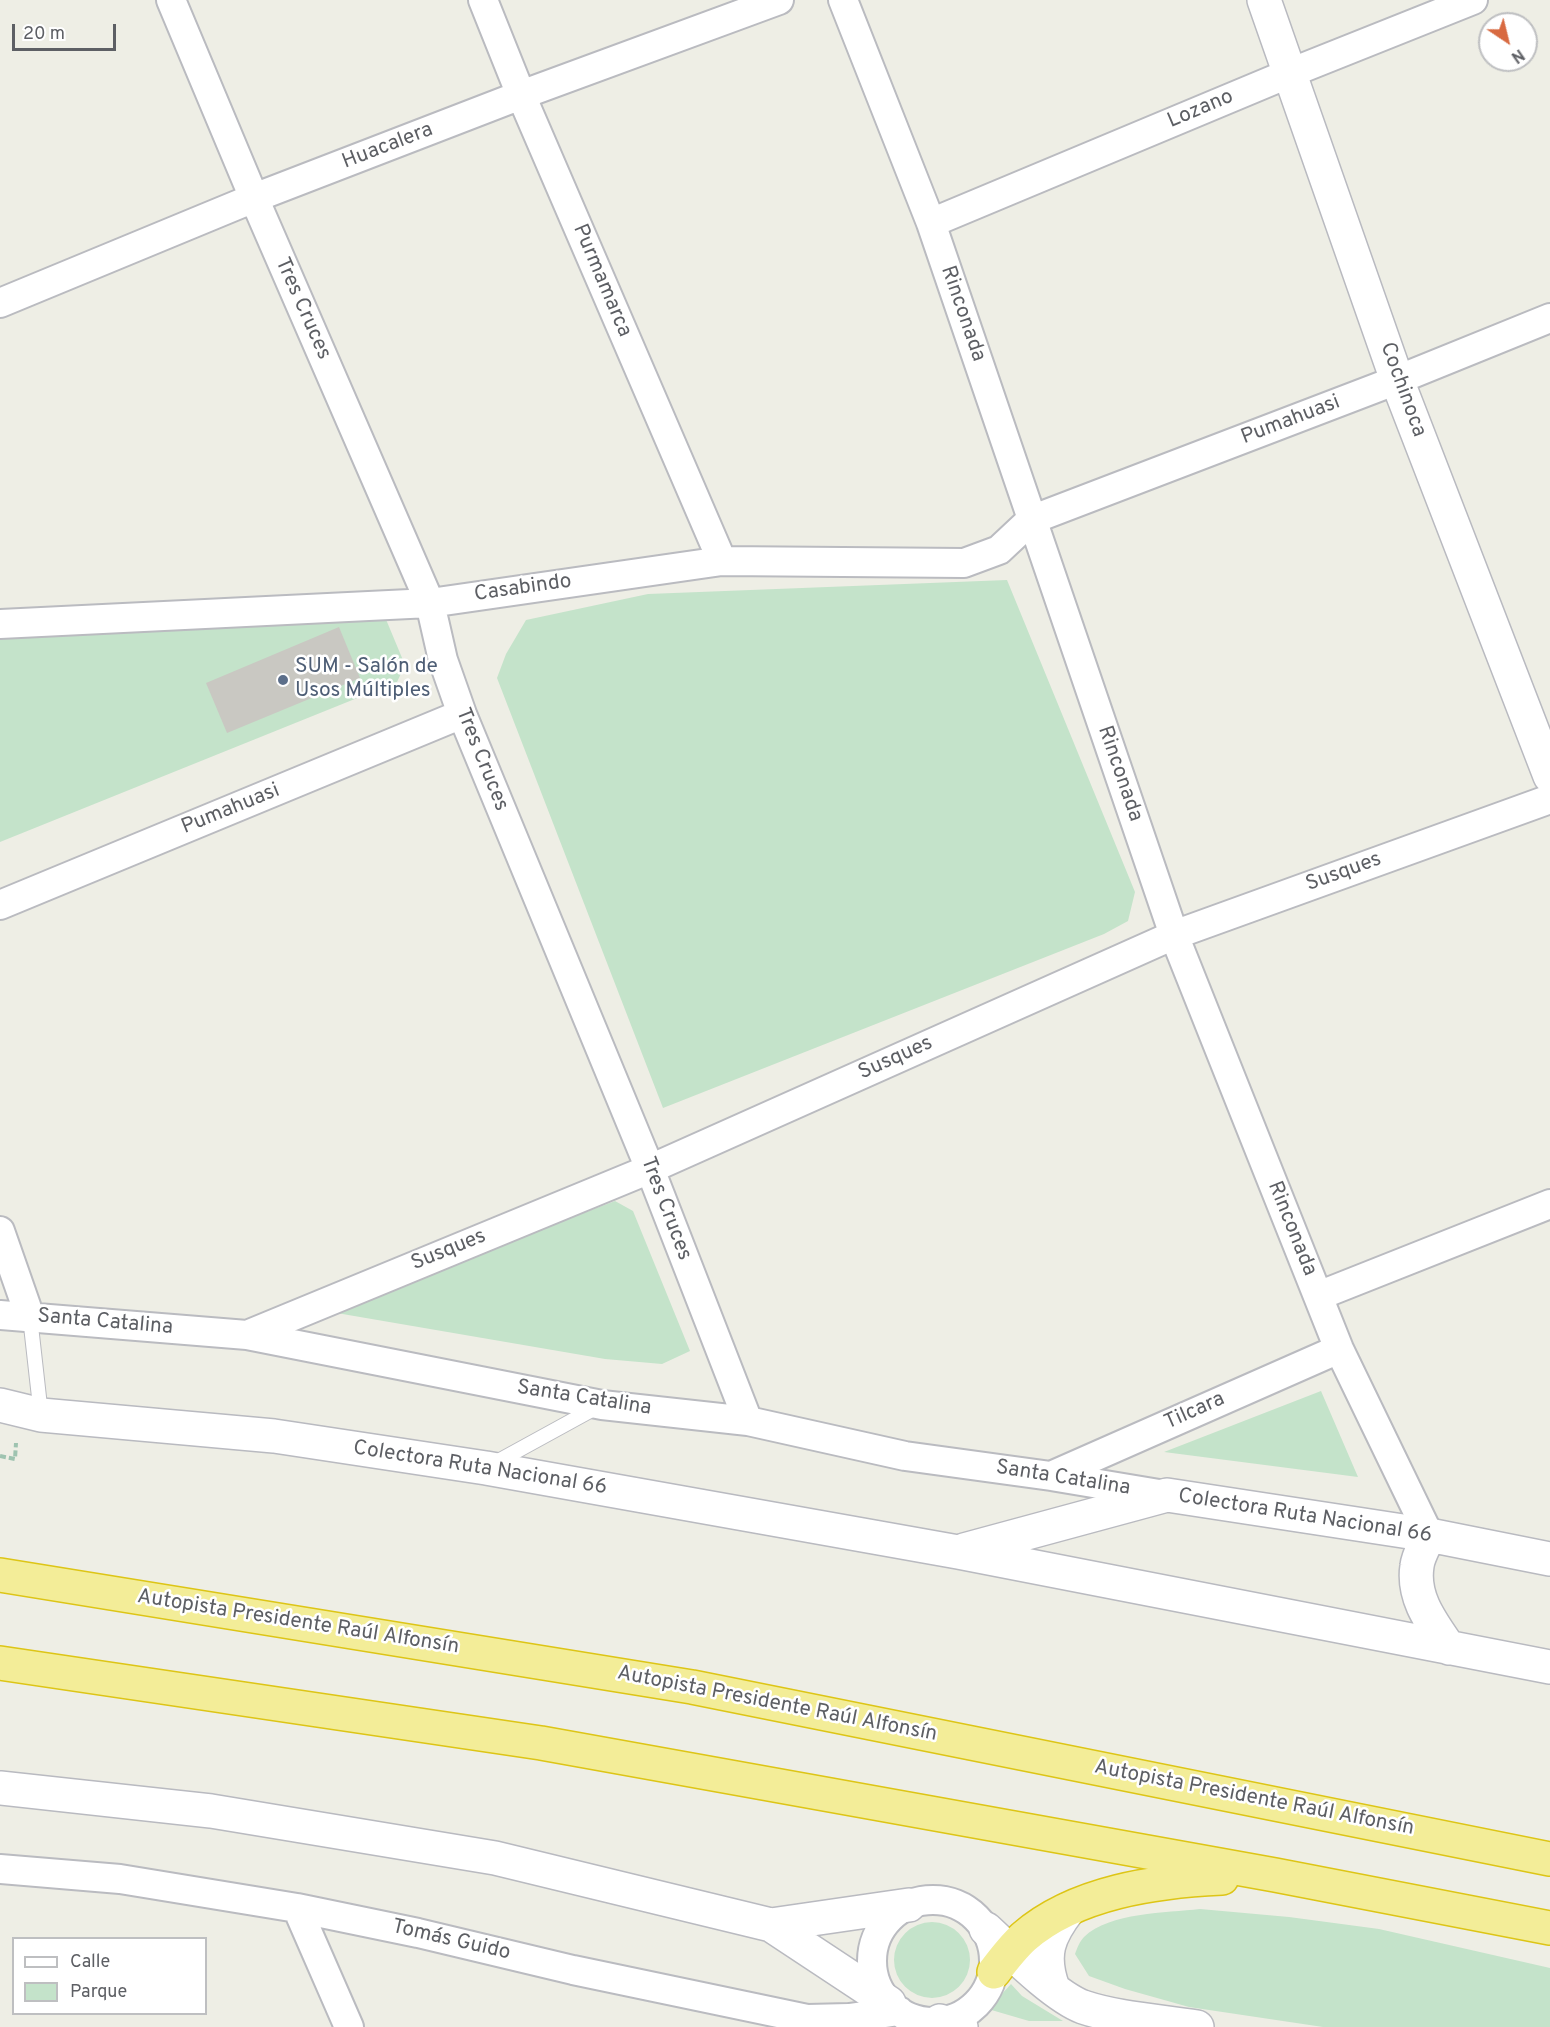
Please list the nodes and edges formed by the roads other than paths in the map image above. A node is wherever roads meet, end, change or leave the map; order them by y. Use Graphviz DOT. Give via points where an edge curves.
graph roads {
  1 [pos="171,0"];
  2 [pos="483,0"];
  3 [pos="779,0"];
  4 [pos="843,0"];
  5 [pos="1264,0"];
  6 [pos="1473,0"];
  7 [pos="1290,73"];
  8 [pos="521,95"];
  9 [pos="254,198"];
  10 [pos="931,224"];
  11 [pos="0,303"];
  12 [pos="1550,318"];
  13 [pos="1397,380"];
  14 [pos="1031,520"];
  15 [pos="722,561"];
  16 [pos="430,603"];
  17 [pos="0,624"];
  18 [pos="462,714"];
  19 [pos="1550,776"];
  20 [pos="1550,799"];
  21 [pos="0,905"];
  22 [pos="1174,935"];
  23 [pos="650,1169"];
  24 [pos="1550,1204"];
  25 [pos="0,1231"];
  26 [pos="1318,1296"];
  27 [pos="0,1315"];
  28 [pos="30,1317"];
  29 [pos="247,1335"];
  30 [pos="1339,1349"];
  31 [pos="0,1405"];
  32 [pos="602,1405"];
  33 [pos="41,1415"];
  34 [pos="748,1421"];
  35 [pos="486,1468"];
  36 [pos="1051,1476"];
  37 [pos="1167,1495"];
  38 [pos="1429,1535"];
  39 [pos="958,1552"];
  40 [pos="1550,1559"];
  41 [pos="0,1575"];
  42 [pos="1449,1648"];
  43 [pos="0,1663"];
  44 [pos="1550,1667"];
  45 [pos="0,1788"];
  46 [pos="1550,1859"];
  47 [pos="0,1869"];
  48 [pos="1275,1875"];
  49 [pos="909,1905"];
  50 [pos="297,1908"];
  51 [pos="1070,1909"];
  52 [pos="771,1925"];
  53 [pos="1550,1928"];
  54 [pos="986,1929"];
  55 [pos="1002,1962"];
  56 [pos="1053,1988"];
  57 [pos="915,2018"];
  58 [pos="349,2027"];
  59 [pos="1197,2027"];
  1 -- 9 [label="street, Tres Cruces"];
  2 -- 8 [label="street, Purmamarca"];
  3 -- 8 [label="street, Huacalera"];
  4 -- 10 [label="street, Rinconada"];
  5 -- 7 [label="main road, Cochinoca"];
  6 -- 7 [label="street, Lozano"];
  7 -- 10 [label="street, Lozano"];
  7 -- 13 [label="main road, Cochinoca"];
  8 -- 9 [label="street, Huacalera"];
  8 -- 15 [label="street, Purmamarca"];
  9 -- 11 [label="street, Huacalera"];
  9 -- 16 [label="street, Tres Cruces"];
  10 -- 14 [label="street, Rinconada"];
  12 -- 13 [label="street, Pumahuasi"];
  13 -- 14 [label="street, Pumahuasi"];
  13 -- 19 [label="main road, Cochinoca"];
  14 -- 15 [label="street, Casabindo" via="999,550 964,563"];
  14 -- 22 [label="street, Rinconada"];
  15 -- 16 [label="street, Casabindo"];
  16 -- 17 [label="street, Casabindo"];
  16 -- 18 [label="street, Tres Cruces" via="443,660"];
  18 -- 21 [label="street, Pumahuasi"];
  18 -- 23 [label="street, Tres Cruces"];
  20 -- 22 [label="street, Susques"];
  22 -- 23 [label="street, Susques"];
  22 -- 26 [label="street, Rinconada"];
  23 -- 29 [label="street, Susques"];
  23 -- 34 [label="street, Tres Cruces"];
  24 -- 26 [label="street"];
  25 -- 28 [label="street"];
  26 -- 30 [label="street, Rinconada"];
  27 -- 28 [label="street, Santa Catalina"];
  28 -- 29 [label="street, Santa Catalina"];
  28 -- 33 [label="lane"];
  29 -- 32 [label="street, Santa Catalina"];
  30 -- 36 [label="street, Tilcara"];
  30 -- 38 [label="street, Rinconada"];
  31 -- 33 [label="main road, Colectora Ruta Nacional 66"];
  32 -- 34 [label="street, Santa Catalina"];
  32 -- 35 [label="lane"];
  33 -- 35 [label="main road, Colectora Ruta Nacional 66" via="274,1436"];
  34 -- 36 [label="street, Santa Catalina" via="905,1456"];
  35 -- 39 [label="main road, Colectora Ruta Nacional 66"];
  36 -- 37 [label="street, Santa Catalina"];
  37 -- 38 [label="main road, Colectora Ruta Nacional 66"];
  37 -- 39 [label="main road, Colectora Ruta Nacional 66"];
  38 -- 40 [label="main road, Colectora Ruta Nacional 66"];
  38 -- 42 [label="main road" via="1417,1565 1417,1594"];
  39 -- 42 [label="main road, Colectora Ruta Nacional 66"];
  41 -- 46 [label="highway, Autopista Presidente Raúl Alfonsín" via="692,1687"];
  42 -- 44 [label="main road, Colectora Ruta Nacional 66"];
  43 -- 48 [label="highway" via="541,1743"];
  45 -- 52 [label="main road" via="211,1811 495,1858"];
  47 -- 50 [label="street, Tomás Guido" via="120,1879"];
  48 -- 51 [label="highway" via="1170,1882 1119,1890"];
  48 -- 53 [label="highway"];
  49 -- 52 [label="main road"];
  49 -- 54 [label="street" via="944,1900 961,1906"];
  49 -- 57 [label="street" via="890,1918 877,1938 873,1972 882,1994"];
  50 -- 57 [label="street, Tomás Guido" via="807,2019"];
  50 -- 58 [label="street"];
  51 -- 55 [label="highway" via="1026,1936"];
  51 -- 56 [label="main road" via="1050,1939 1046,1956"];
  52 -- 57 [label="main road"];
  54 -- 55 [label="main road"];
  55 -- 56 [label="main road"];
  55 -- 57 [label="street" via="983,1996 964,2013"];
  56 -- 59 [label="main road" via="1091,2009"];
}
